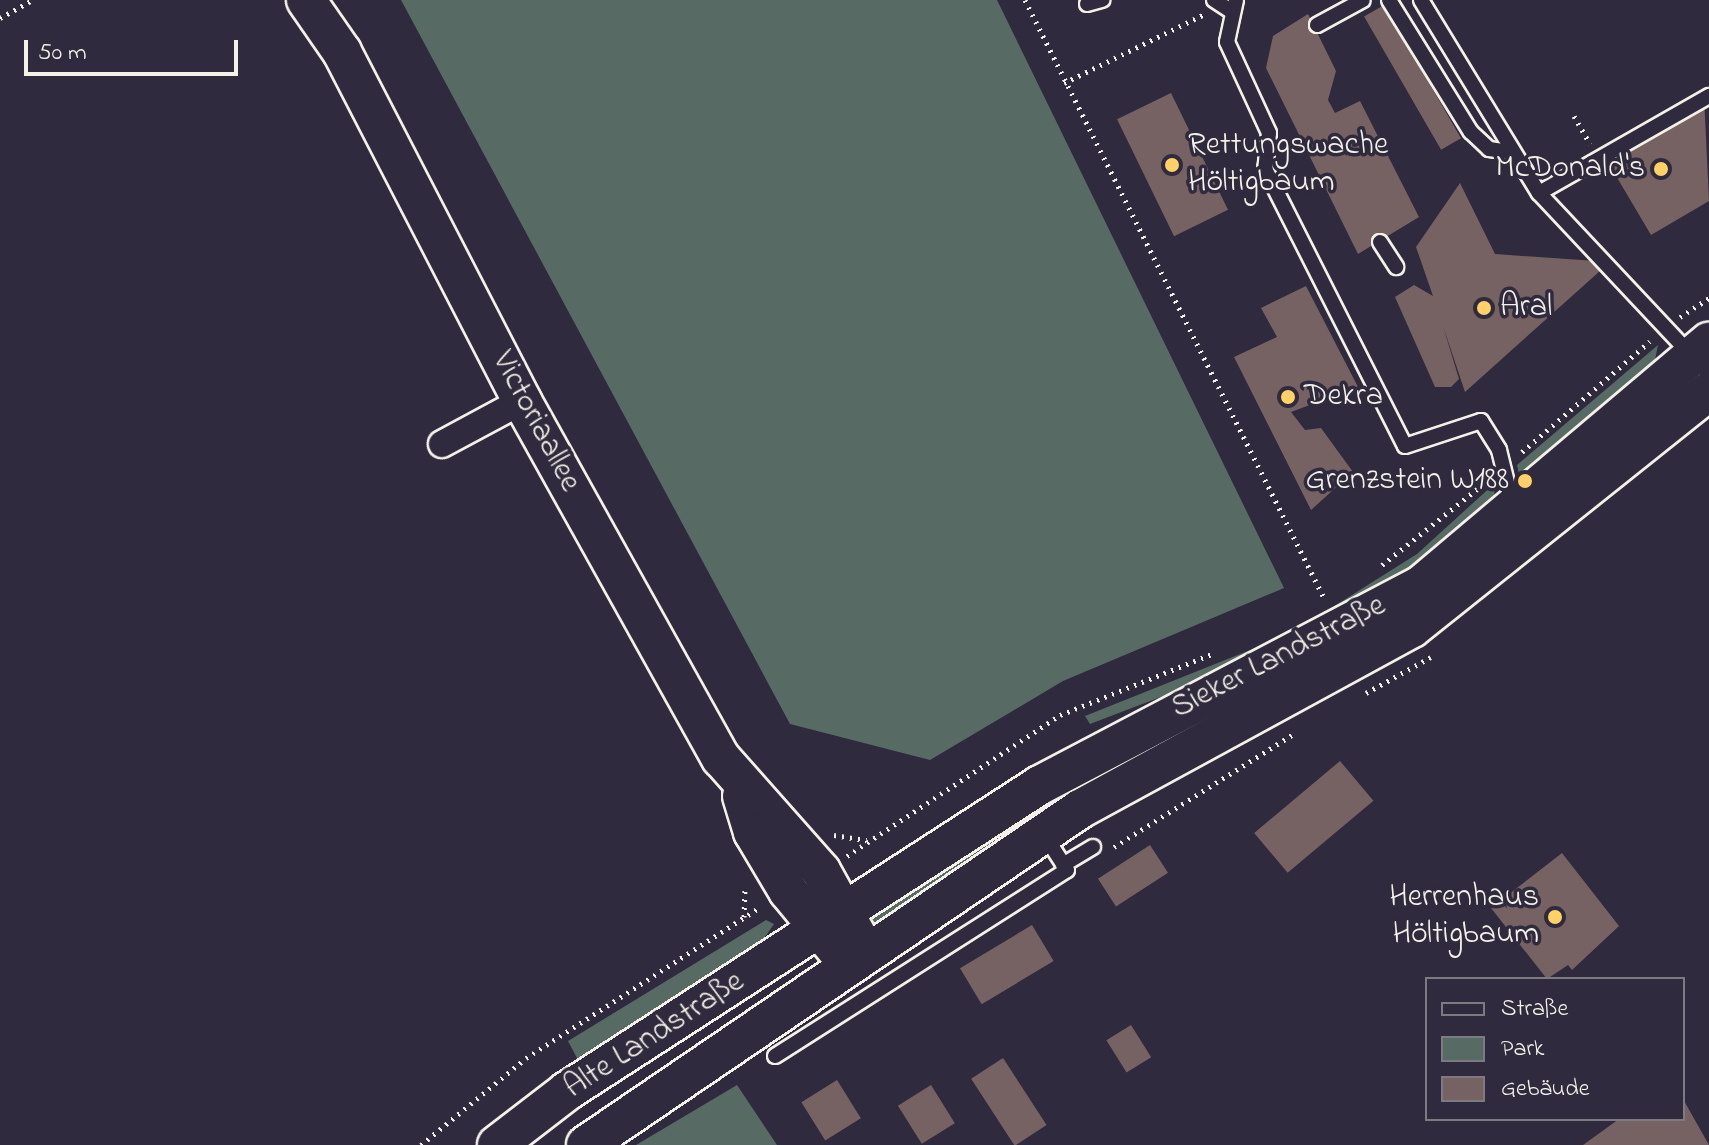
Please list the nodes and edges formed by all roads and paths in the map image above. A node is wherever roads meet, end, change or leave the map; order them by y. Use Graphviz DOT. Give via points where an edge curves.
graph roads {
  1 [pos="32,0"];
  2 [pos="306,0"];
  3 [pos="328,0"];
  4 [pos="1025,0"];
  5 [pos="1102,0"];
  6 [pos="1214,0"];
  7 [pos="1363,0"];
  8 [pos="1389,0"];
  9 [pos="1421,0"];
  10 [pos="1087,4"];
  11 [pos="1233,6"];
  12 [pos="0,18"];
  13 [pos="1317,25"];
  14 [pos="342,52"];
  15 [pos="1064,83"];
  16 [pos="1709,96"];
  17 [pos="1574,116"];
  18 [pos="1511,152"];
  19 [pos="1599,158"];
  20 [pos="1539,193"];
  21 [pos="1380,242"];
  22 [pos="1396,267"];
  23 [pos="1709,298"];
  24 [pos="1666,327"];
  25 [pos="1704,357"];
  26 [pos="1709,391"];
  27 [pos="522,401"];
  28 [pos="442,444"];
  29 [pos="1505,466"];
  30 [pos="1514,513"];
  31 [pos="1372,572"];
  32 [pos="1337,594"];
  33 [pos="1326,601"];
  34 [pos="1315,607"];
  35 [pos="1221,651"];
  36 [pos="1296,732"];
  37 [pos="739,785"];
  38 [pos="1040,785"];
  39 [pos="1043,832"];
  40 [pos="1093,847"];
  41 [pos="842,859"];
  42 [pos="1063,865"];
  43 [pos="772,901"];
  44 [pos="849,911"];
  45 [pos="817,932"];
  46 [pos="857,959"];
  47 [pos="775,1056"];
  48 [pos="421,1145"];
  49 [pos="497,1145"];
  50 [pos="586,1145"];
  1 -- 12 [label="path"];
  2 -- 14 [label="main road, Victoriaallee"];
  3 -- 14 [label="main road, Victoriaallee"];
  4 -- 15 [label="path"];
  5 -- 10 [label="lane"];
  6 -- 11 [label="lane"];
  7 -- 13 [label="lane"];
  8 -- 18 [label="lane" via="1471,132 1489,149"];
  9 -- 18 [label="lane"];
  11 -- 15 [label="path" via="1203,14"];
  11 -- 29 [label="lane" via="1227,42 1269,133 1265,169 1405,446 1481,421"];
  14 -- 27 [label="main road, Victoriaallee"];
  15 -- 33 [label="path"];
  16 -- 19 [label="lane"];
  17 -- 19 [label="path"];
  18 -- 20 [label="lane"];
  19 -- 20 [label="lane"];
  20 -- 24 [label="lane"];
  21 -- 22 [label="lane"];
  23 -- 24 [label="path"];
  24 -- 25 [label="lane"];
  24 -- 29 [label="path"];
  25 -- 30 [label="main road, Sieker Landstraße"];
  26 -- 39 [label="main road, Sieker Landstraße" via="1412,628 1162,759"];
  27 -- 28 [label="street"];
  27 -- 37 [label="main road, Victoriaallee"];
  29 -- 30 [label="lane"];
  29 -- 31 [label="path"];
  30 -- 38 [label="main road, Sieker Landstraße" via="1387,605"];
  32 -- 33 [label="path"];
  33 -- 34 [label="path"];
  35 -- 41 [label="path" via="1060,715"];
  36 -- 40 [label="path" via="1113,847"];
  37 -- 44 [label="main road, Victoriaallee"];
  37 -- 45 [label="main road, Victoriaallee" via="753,832"];
  38 -- 39 [label="main road"];
  38 -- 44 [label="main road, Sieker Landstraße"];
  39 -- 42 [label="lane"];
  39 -- 46 [label="main road, Sieker Landstraße"];
  40 -- 42 [label="lane"];
  42 -- 47 [label="lane" via="1067,870"];
  43 -- 48 [label="path" via="526,1058"];
  44 -- 45 [label="main road, Sieker Landstraße"];
  44 -- 46 [label="main road"];
  45 -- 46 [label="main road, Victoriaallee"];
  45 -- 49 [label="main road, Alte Landstraße" via="567,1091"];
  46 -- 50 [label="main road, Alte Landstraße"];
}
